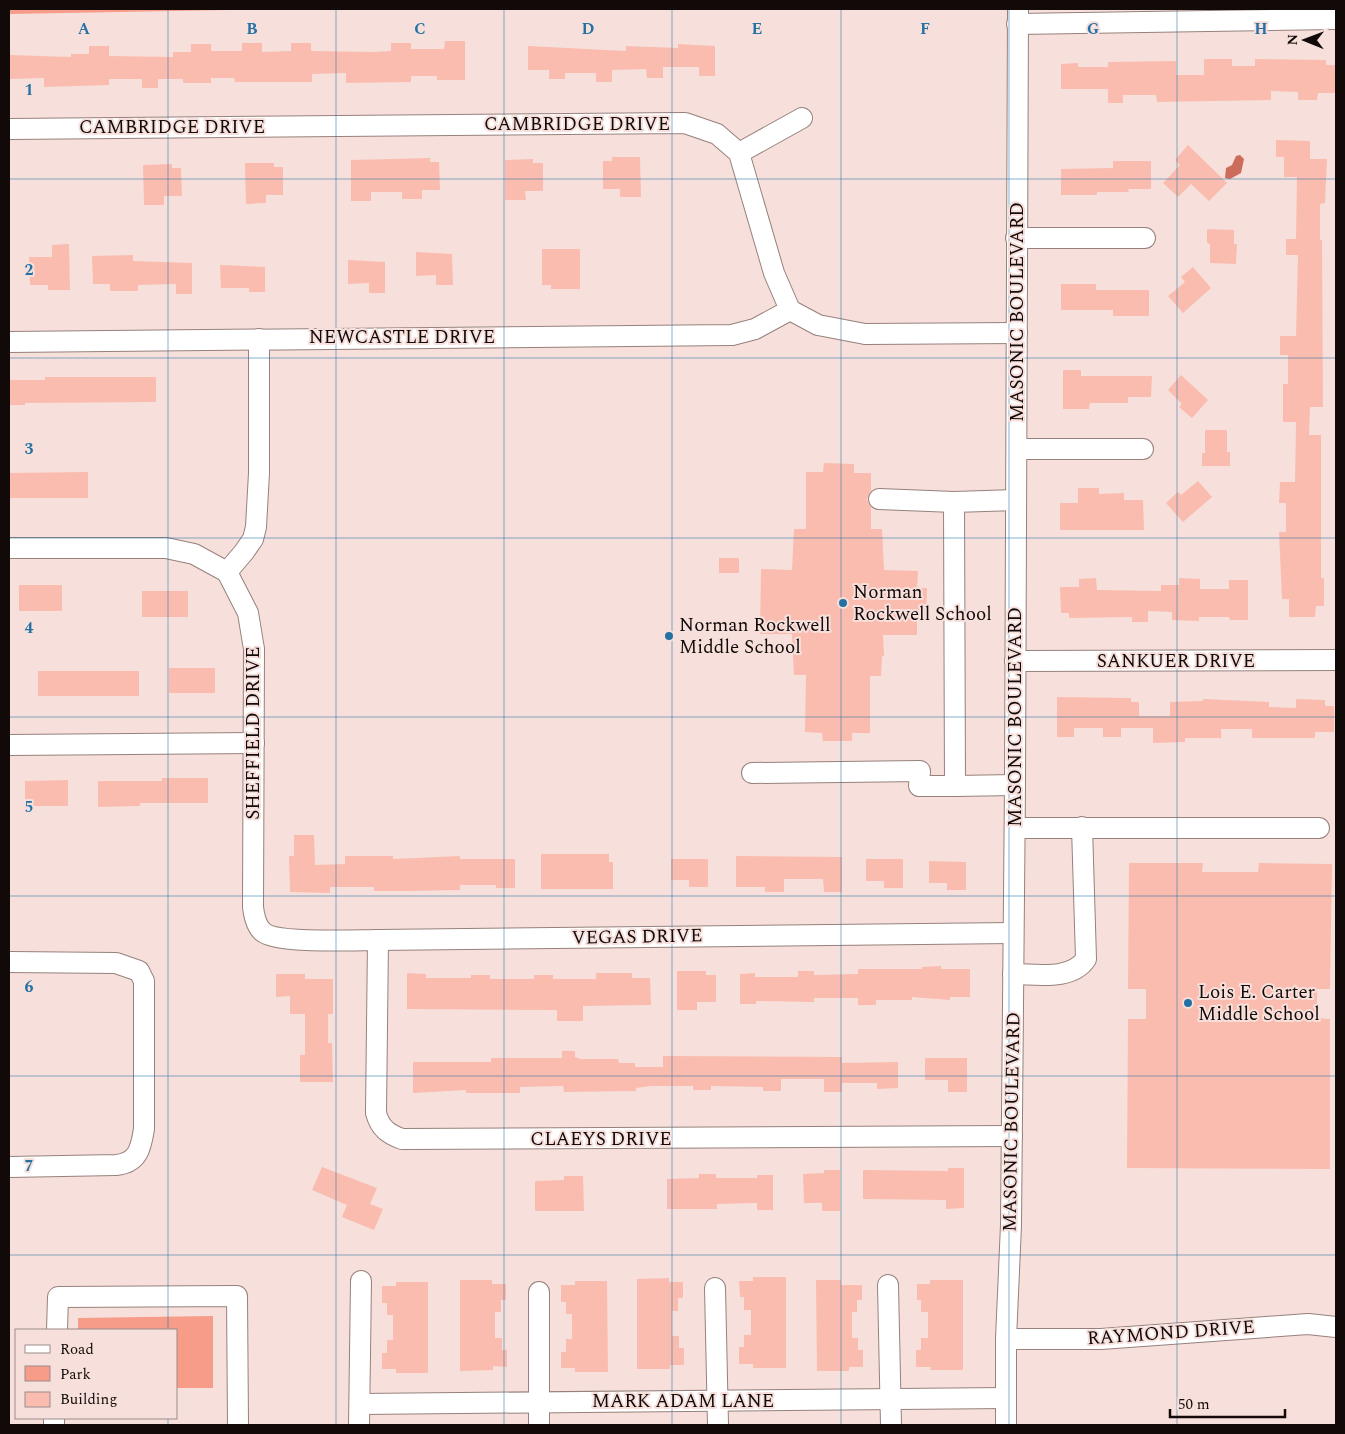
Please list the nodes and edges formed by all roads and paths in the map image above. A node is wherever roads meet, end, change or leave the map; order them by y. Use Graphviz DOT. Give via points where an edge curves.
graph roads {
  1 [pos="1017,17"];
  2 [pos="1336,19"];
  3 [pos="802,118"];
  4 [pos="9,128"];
  5 [pos="739,153"];
  6 [pos="1016,238"];
  7 [pos="1146,238"];
  8 [pos="790,310"];
  9 [pos="1017,333"];
  10 [pos="259,338"];
  11 [pos="9,342"];
  12 [pos="1016,449"];
  13 [pos="1143,449"];
  14 [pos="879,499"];
  15 [pos="1016,500"];
  16 [pos="954,502"];
  17 [pos="9,548"];
  18 [pos="227,572"];
  19 [pos="1336,660"];
  20 [pos="1015,661"];
  21 [pos="254,743"];
  22 [pos="9,745"];
  23 [pos="752,773"];
  24 [pos="955,786"];
  25 [pos="1016,786"];
  26 [pos="1082,827"];
  27 [pos="1015,828"];
  28 [pos="1319,828"];
  29 [pos="262,932"];
  30 [pos="1013,933"];
  31 [pos="378,940"];
  32 [pos="9,962"];
  33 [pos="1014,974"];
  34 [pos="1012,1136"];
  35 [pos="9,1167"];
  36 [pos="361,1281"];
  37 [pos="888,1285"];
  38 [pos="715,1288"];
  39 [pos="539,1292"];
  40 [pos="1336,1327"];
  41 [pos="57,1329"];
  42 [pos="1006,1339"];
  43 [pos="890,1398"];
  44 [pos="1006,1398"];
  45 [pos="539,1401"];
  46 [pos="717,1402"];
  47 [pos="360,1404"];
  48 [pos="238,1425"];
  49 [pos="359,1425"];
  50 [pos="539,1425"];
  51 [pos="718,1425"];
  52 [pos="891,1425"];
  53 [pos="1006,1425"];
  1 -- 2 [label="street"];
  1 -- 6 [label="street, MASONIC BOULEVARD"];
  3 -- 5 [label="street"];
  4 -- 5 [label="street, CAMBRIDGE DRIVE" via="685,123 717,134"];
  5 -- 8 [label="street" via="766,248"];
  6 -- 7 [label="street"];
  6 -- 9 [label="street, MASONIC BOULEVARD"];
  8 -- 9 [label="street" via="818,325 864,334"];
  8 -- 10 [label="street, NEWCASTLE DRIVE" via="755,329 732,335"];
  9 -- 12 [label="street, MASONIC BOULEVARD"];
  10 -- 11 [label="street, NEWCASTLE DRIVE"];
  10 -- 18 [label="street" via="256,527 244,552"];
  12 -- 13 [label="street"];
  12 -- 15 [label="street, MASONIC BOULEVARD"];
  14 -- 16 [label="street"];
  15 -- 16 [label="street"];
  15 -- 20 [label="street, MASONIC BOULEVARD"];
  16 -- 24 [label="street"];
  17 -- 18 [label="street" via="166,548 194,554"];
  18 -- 21 [label="street, SHEFFIELD DRIVE" via="248,613 252,630 256,682"];
  19 -- 20 [label="street, SANKUER DRIVE"];
  20 -- 25 [label="street, MASONIC BOULEVARD"];
  21 -- 22 [label="street"];
  21 -- 29 [label="street, SHEFFIELD DRIVE" via="253,908"];
  23 -- 24 [label="street" via="920,771 919,786"];
  24 -- 25 [label="street"];
  25 -- 27 [label="street, MASONIC BOULEVARD"];
  26 -- 27 [label="street"];
  26 -- 28 [label="street"];
  26 -- 33 [label="street" via="1086,959 1072,972"];
  27 -- 30 [label="street, MASONIC BOULEVARD"];
  29 -- 31 [label="street, VEGAS DRIVE" via="283,939"];
  30 -- 31 [label="street, VEGAS DRIVE"];
  30 -- 33 [label="street, MASONIC BOULEVARD"];
  31 -- 34 [label="street, CLAEYS DRIVE" via="376,1113 390,1135 402,1139"];
  32 -- 35 [label="street" via="116,963 139,971 144,981 144,1129 135,1159 116,1166"];
  33 -- 34 [label="street, MASONIC BOULEVARD"];
  34 -- 42 [label="street, MASONIC BOULEVARD"];
  36 -- 47 [label="street"];
  37 -- 43 [label="street"];
  38 -- 46 [label="street"];
  39 -- 45 [label="street"];
  40 -- 42 [label="street, RAYMOND DRIVE" via="1308,1324 1101,1339"];
  41 -- 48 [label="street" via="58,1297 237,1296"];
  42 -- 44 [label="street, MASONIC BOULEVARD"];
  43 -- 44 [label="street, MARK ADAM LANE"];
  43 -- 46 [label="street, MARK ADAM LANE"];
  43 -- 52 [label="street"];
  44 -- 53 [label="street, MASONIC BOULEVARD"];
  45 -- 46 [label="street, MARK ADAM LANE"];
  45 -- 47 [label="street, MARK ADAM LANE"];
  45 -- 50 [label="street"];
  46 -- 51 [label="street"];
  47 -- 49 [label="street"];
}
